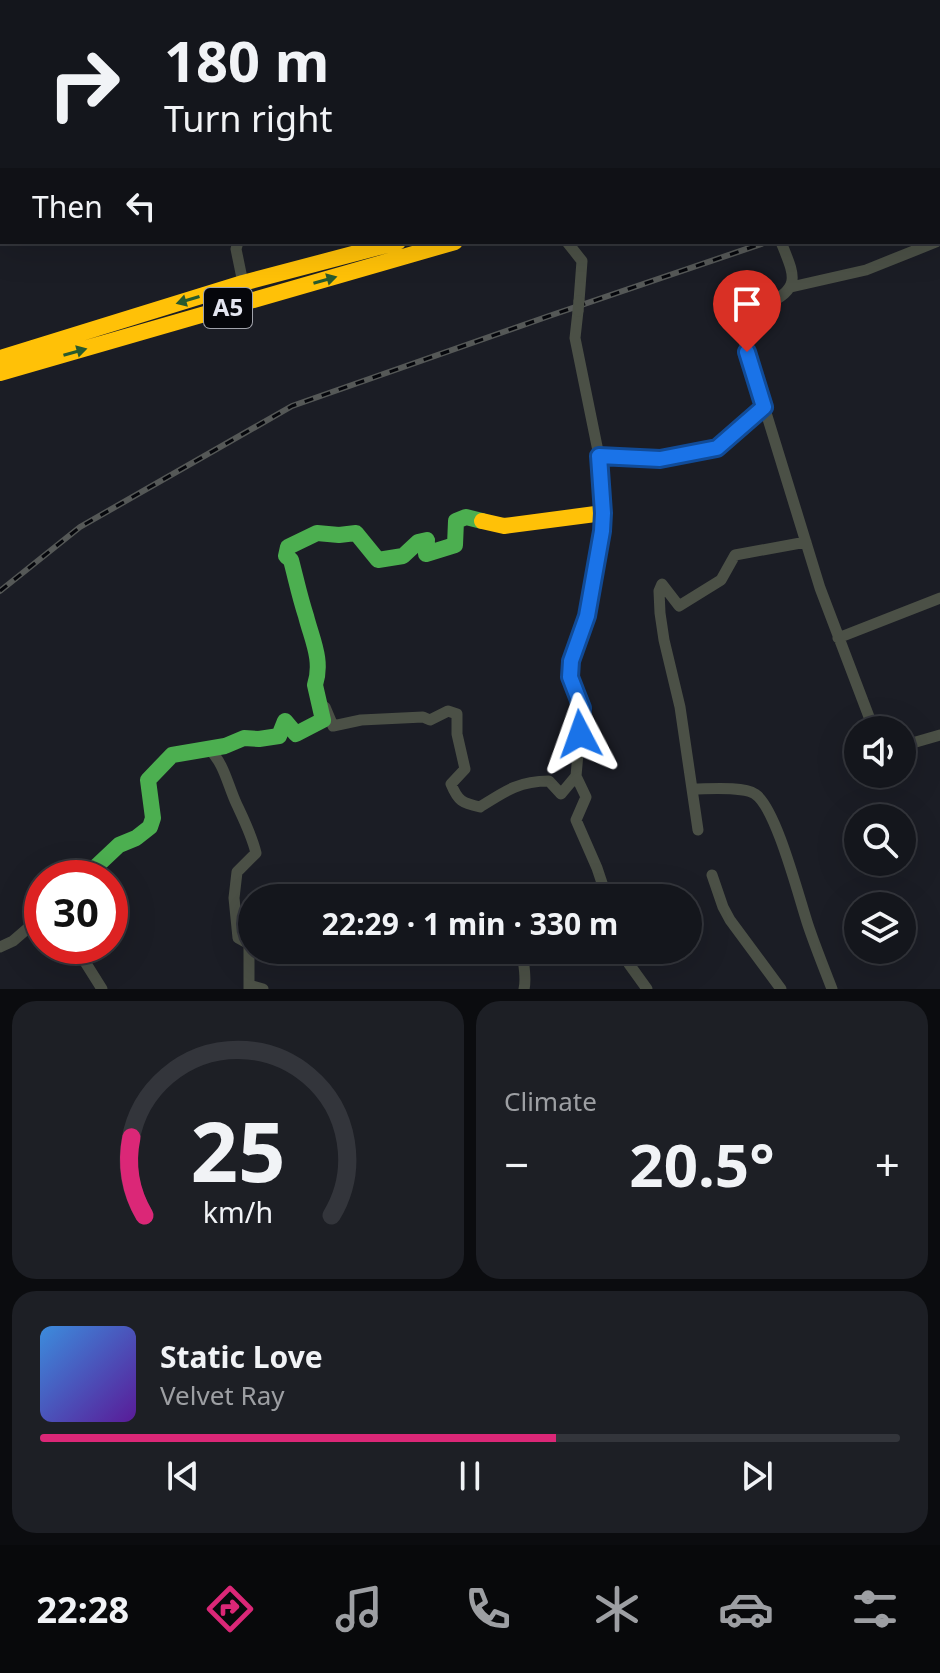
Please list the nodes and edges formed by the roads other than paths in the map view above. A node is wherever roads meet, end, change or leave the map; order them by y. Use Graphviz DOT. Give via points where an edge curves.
graph roads {
  1 [pos="237,244"];
  2 [pos="384,244"];
  3 [pos="448,244"];
  4 [pos="569,244"];
  5 [pos="782,244"];
  6 [pos="931,244"];
  7 [pos="355,248"];
  8 [pos="243,283"];
  9 [pos="791,287"];
  10 [pos="0,358"];
  11 [pos="0,373"];
  12 [pos="764,407"];
  13 [pos="599,456"];
  14 [pos="603,513"];
  15 [pos="806,542"];
  16 [pos="940,598"];
  17 [pos="838,638"];
  18 [pos="315,685"];
  19 [pos="869,716"];
  20 [pos="940,735"];
  21 [pos="916,742"];
  22 [pos="208,748"];
  23 [pos="576,776"];
  24 [pos="694,789"];
  25 [pos="698,830"];
  26 [pos="103,860"];
  27 [pos="712,875"];
  28 [pos="600,884"];
  29 [pos="24,932"];
  30 [pos="0,947"];
  31 [pos="86,964"];
  32 [pos="523,964"];
  33 [pos="629,964"];
  34 [pos="249,987"];
  35 [pos="102,989"];
  36 [pos="263,989"];
  37 [pos="524,989"];
  38 [pos="647,989"];
  39 [pos="781,989"];
  40 [pos="832,989"];
  1 -- 8 [label="street"];
  2 -- 7 [label="main road, A5"];
  11 -- 3 [label="main road, A5, one-way"];
  4 -- 13 [label="street" via="582,261 575,338"];
  5 -- 9 [label="street" via="791,266"];
  6 -- 9 [label="street" via="866,270"];
  7 -- 8 [label="main road, A5"];
  8 -- 10 [label="main road, A5, one-way"];
  9 -- 12 [label="street" via="741,316 739,325"];
  12 -- 13 [label="street" via="717,448 660,459"];
  12 -- 15 [label="street"];
  13 -- 14 [label="street"];
  14 -- 18 [label="main road" via="504,526 466,517 456,521 455,545 426,554 427,540 403,556 378,560 356,533 317,533 288,547 286,556 318,652"];
  14 -- 23 [label="street" via="587,616 571,661 570,677 582,708"];
  15 -- 17 [label="street"];
  15 -- 24 [label="street" via="735,555 721,580 679,606 662,584 664,640"];
  16 -- 17 [label="street"];
  17 -- 19 [label="street"];
  18 -- 22 [label="main road" via="323,720 296,734 285,721 279,736"];
  18 -- 23 [label="street" via="333,726 457,714 465,769 451,784 457,798 467,804 480,807 511,787 537,781 549,781 561,794"];
  20 -- 21 [label="street"];
  22 -- 26 [label="main road" via="172,755 161,766 148,780 150,827"];
  22 -- 34 [label="street" via="219,759 256,853 237,872 234,898 238,938 249,944"];
  23 -- 28 [label="street" via="586,797 576,820"];
  24 -- 25 [label="street"];
  24 -- 40 [label="street" via="749,791 767,807"];
  27 -- 39 [label="street" via="730,920"];
  29 -- 30 [label="street"];
  31 -- 35 [label="street"];
  32 -- 37 [label="street"];
  33 -- 38 [label="street"];
  34 -- 36 [label="street"];
}
